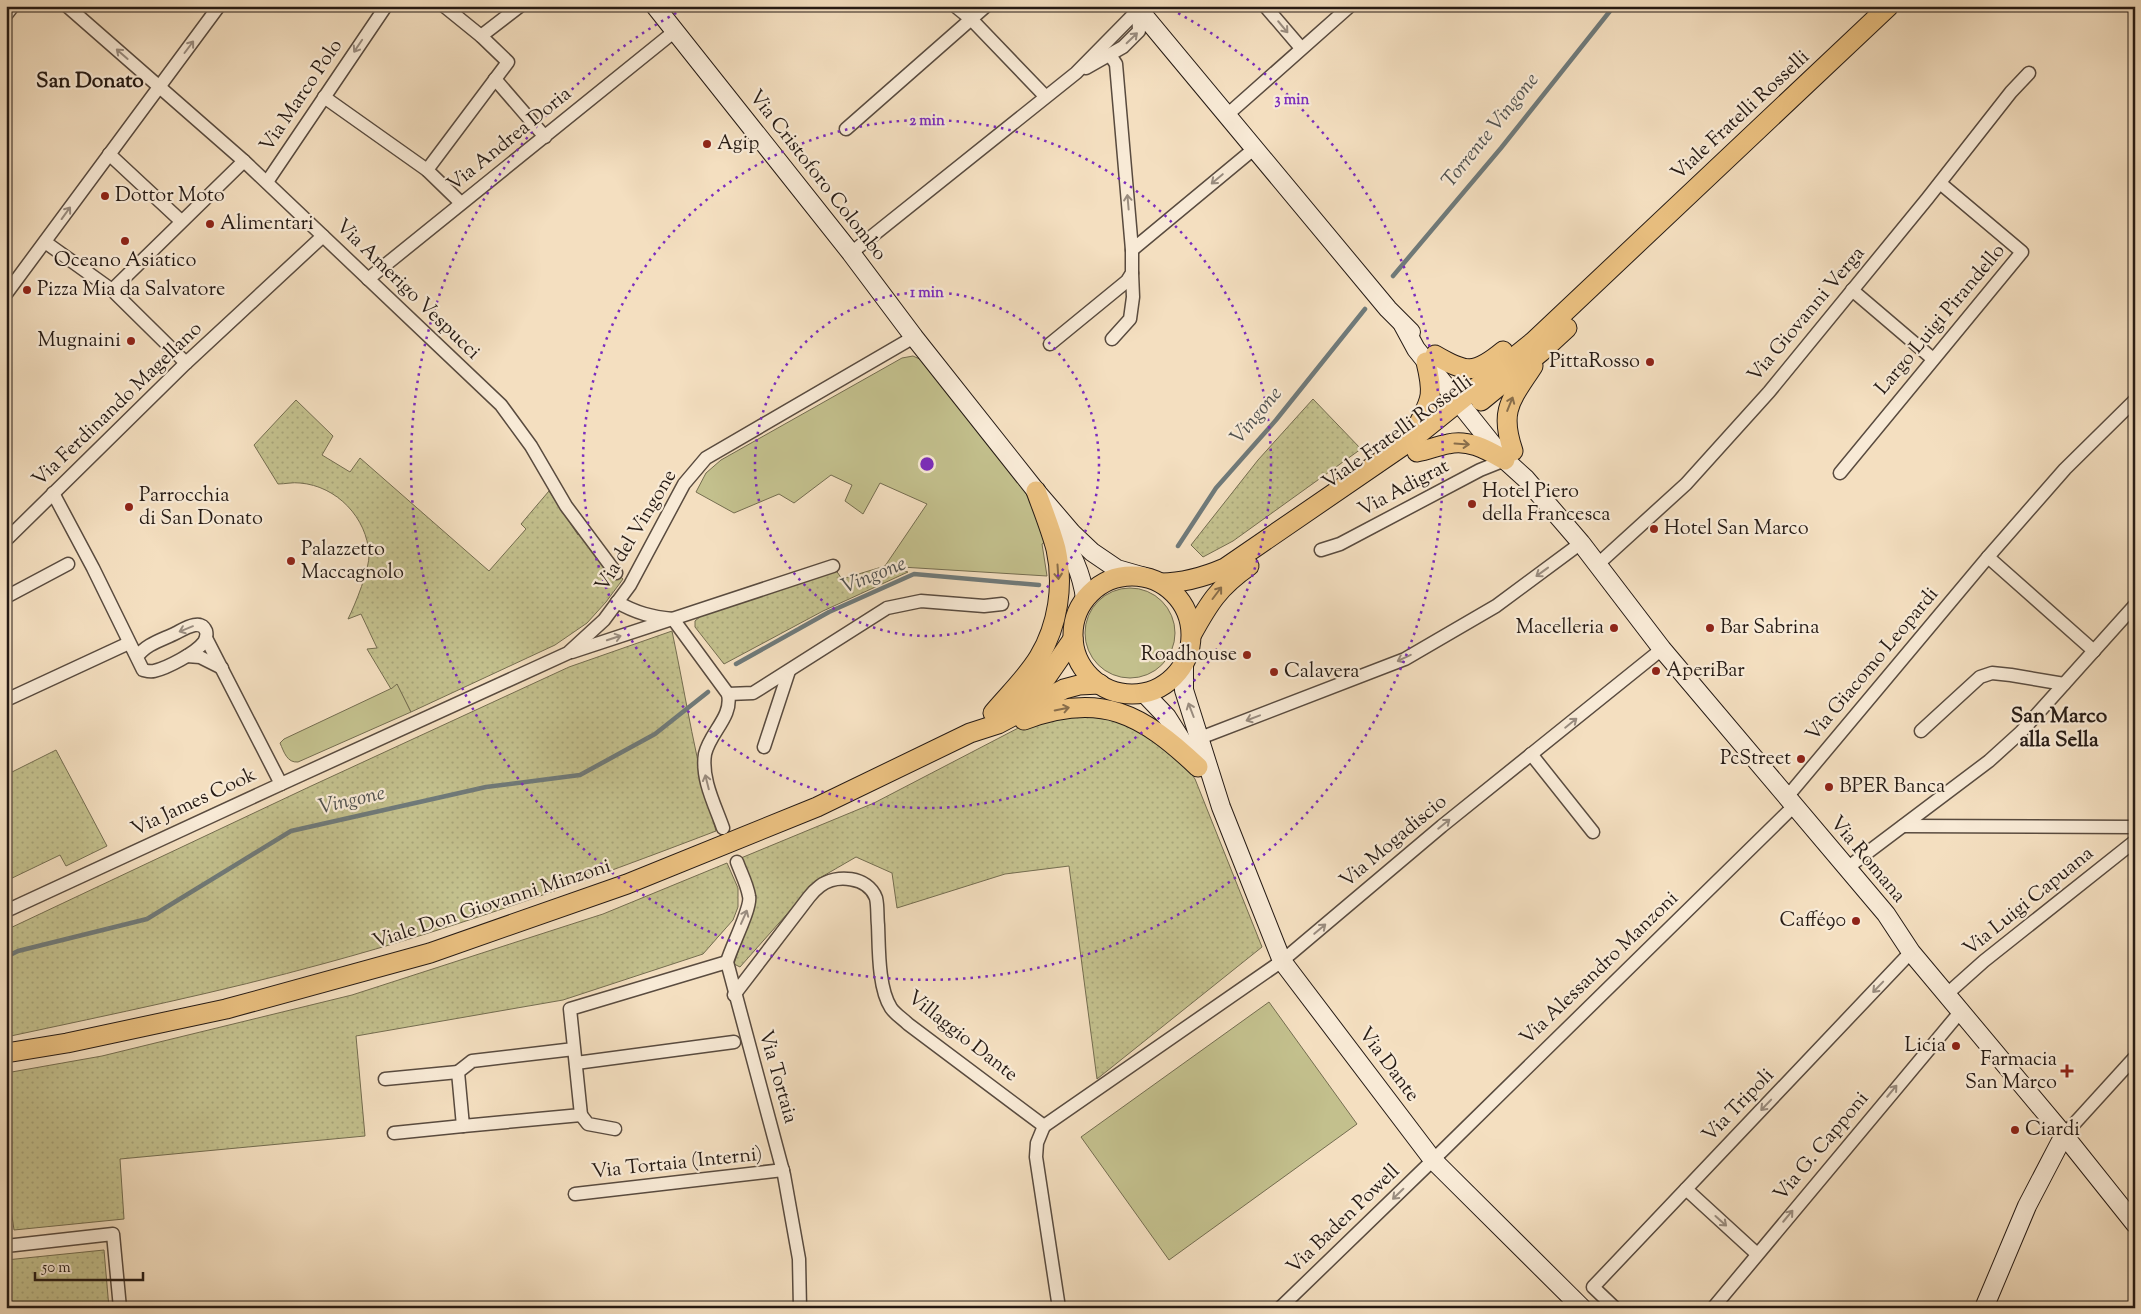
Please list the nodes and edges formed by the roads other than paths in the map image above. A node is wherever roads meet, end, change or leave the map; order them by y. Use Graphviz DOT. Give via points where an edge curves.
graph roads {
  1 [pos="13,6"];
  2 [pos="67,6"];
  3 [pos="219,6"];
  4 [pos="386,6"];
  5 [pos="444,6"];
  6 [pos="520,6"];
  7 [pos="655,6"];
  8 [pos="955,6"];
  9 [pos="986,6"];
  10 [pos="1265,6"];
  11 [pos="1350,6"];
  12 [pos="1889,6"];
  13 [pos="1139,7"];
  14 [pos="6,14"];
  15 [pos="972,18"];
  16 [pos="675,31"];
  17 [pos="480,36"];
  18 [pos="1301,48"];
  19 [pos="1110,55"];
  20 [pos="1076,73"];
  21 [pos="2029,73"];
  22 [pos="495,79"];
  23 [pos="160,86"];
  24 [pos="1046,96"];
  25 [pos="324,97"];
  26 [pos="1227,115"];
  27 [pos="846,129"];
  28 [pos="545,136"];
  29 [pos="1254,148"];
  30 [pos="109,154"];
  31 [pos="244,161"];
  32 [pos="427,170"];
  33 [pos="267,182"];
  34 [pos="1940,183"];
  35 [pos="461,203"];
  36 [pos="181,221"];
  37 [pos="323,236"];
  38 [pos="45,242"];
  39 [pos="1132,250"];
  40 [pos="851,253"];
  41 [pos="1624,258"];
  42 [pos="22,273"];
  43 [pos="1132,273"];
  44 [pos="6,275"];
  45 [pos="368,279"];
  46 [pos="1597,283"];
  47 [pos="112,290"];
  48 [pos="1852,290"];
  49 [pos="6,294"];
  50 [pos="914,337"];
  51 [pos="1112,339"];
  52 [pos="1050,344"];
  53 [pos="1542,352"];
  54 [pos="1430,359"];
  55 [pos="1933,359"];
  56 [pos="186,363"];
  57 [pos="2135,400"];
  58 [pos="1467,404"];
  59 [pos="1413,447"];
  60 [pos="1509,456"];
  61 [pos="1840,473"];
  62 [pos="1036,491"];
  63 [pos="53,493"];
  64 [pos="6,540"];
  65 [pos="1581,543"];
  66 [pos="1320,550"];
  67 [pos="1988,557"];
  68 [pos="68,564"];
  69 [pos="1597,565"];
  70 [pos="833,566"];
  71 [pos="616,573"];
  72 [pos="1153,580"];
  73 [pos="6,596"];
  74 [pos="1085,599"];
  75 [pos="617,602"];
  76 [pos="1002,604"];
  77 [pos="2135,605"];
  78 [pos="673,619"];
  79 [pos="1192,634"];
  80 [pos="206,638"];
  81 [pos="1073,639"];
  82 [pos="129,643"];
  83 [pos="1662,649"];
  84 [pos="2094,651"];
  85 [pos="568,653"];
  86 [pos="187,656"];
  87 [pos="137,657"];
  88 [pos="1184,663"];
  89 [pos="222,668"];
  90 [pos="789,672"];
  91 [pos="1100,684"];
  92 [pos="2064,684"];
  93 [pos="1144,693"];
  94 [pos="728,694"];
  95 [pos="6,700"];
  96 [pos="996,718"];
  97 [pos="1921,731"];
  98 [pos="1200,738"];
  99 [pos="764,747"];
  100 [pos="1531,754"];
  101 [pos="1198,767"];
  102 [pos="280,784"];
  103 [pos="1791,801"];
  104 [pos="1221,807"];
  105 [pos="1904,826"];
  106 [pos="2135,827"];
  107 [pos="723,828"];
  108 [pos="1593,832"];
  109 [pos="2135,841"];
  110 [pos="738,862"];
  111 [pos="1847,868"];
  112 [pos="6,911"];
  113 [pos="1912,952"];
  114 [pos="1282,961"];
  115 [pos="727,962"];
  116 [pos="1947,994"];
  117 [pos="734,995"];
  118 [pos="1961,1011"];
  119 [pos="734,1042"];
  120 [pos="574,1049"];
  121 [pos="6,1053"];
  122 [pos="2135,1057"];
  123 [pos="576,1063"];
  124 [pos="458,1072"];
  125 [pos="386,1079"];
  126 [pos="581,1115"];
  127 [pos="463,1126"];
  128 [pos="1044,1126"];
  129 [pos="614,1129"];
  130 [pos="394,1133"];
  131 [pos="2064,1136"];
  132 [pos="1434,1160"];
  133 [pos="783,1170"];
  134 [pos="1686,1189"];
  135 [pos="575,1194"];
  136 [pos="2134,1222"];
  137 [pos="6,1246"];
  138 [pos="1757,1254"];
  139 [pos="120,1308"];
  140 [pos="800,1308"];
  141 [pos="1059,1308"];
  142 [pos="1280,1308"];
  143 [pos="1582,1308"];
  144 [pos="1614,1308"];
  145 [pos="1713,1308"];
  146 [pos="1984,1308"];
  1 -- 14 [label="street"];
  23 -- 2 [label="street, Via Amerigo Vespucci, one-way"];
  23 -- 3 [label="street, one-way"];
  4 -- 25 [label="street, Via Marco Polo, one-way"];
  5 -- 17 [label="street"];
  6 -- 17 [label="street"];
  7 -- 16 [label="street, Via Cristoforo Colombo"];
  8 -- 15 [label="street"];
  9 -- 15 [label="street"];
  10 -- 18 [label="street, one-way"];
  11 -- 18 [label="street"];
  12 -- 41 [label="main road, Viale Fratelli Rosselli"];
  19 -- 13 [label="street, one-way" via="1139,31"];
  13 -- 20 [label="street"];
  13 -- 26 [label="street, Via Romana"];
  15 -- 24 [label="street"];
  15 -- 27 [label="street"];
  16 -- 28 [label="street, Via Andrea Doria"];
  16 -- 40 [label="street, Via Cristoforo Colombo"];
  17 -- 22 [label="street" via="508,62"];
  18 -- 26 [label="street"];
  19 -- 20 [label="street"];
  39 -- 19 [label="street, one-way" via="1116,64"];
  20 -- 24 [label="street"];
  21 -- 34 [label="street, Via Giovanni Verga"];
  22 -- 28 [label="street"];
  22 -- 32 [label="street"];
  23 -- 30 [label="street"];
  23 -- 31 [label="street, Via Amerigo Vespucci"];
  24 -- 40 [label="street"];
  25 -- 32 [label="street"];
  25 -- 33 [label="street, Via Marco Polo"];
  26 -- 29 [label="street, Via Romana"];
  28 -- 35 [label="street, Via Andrea Doria"];
  29 -- 39 [label="street, one-way"];
  29 -- 54 [label="street, Via Romana" via="1402,325 1416,349"];
  30 -- 36 [label="street"];
  38 -- 30 [label="street, one-way"];
  31 -- 33 [label="street, Via Amerigo Vespucci"];
  31 -- 36 [label="street"];
  32 -- 35 [label="street"];
  33 -- 37 [label="street, Via Amerigo Vespucci"];
  34 -- 48 [label="street, Via Giovanni Verga"];
  34 -- 55 [label="street, Largo Luigi Pirandello" via="2022,252"];
  35 -- 45 [label="street, Via Andrea Doria"];
  36 -- 47 [label="street"];
  37 -- 45 [label="street, Via Amerigo Vespucci"];
  37 -- 56 [label="street, Via Ferdinando Magellano"];
  38 -- 42 [label="street"];
  38 -- 47 [label="street"];
  39 -- 43 [label="street"];
  40 -- 50 [label="street, Via Cristoforo Colombo"];
  41 -- 46 [label="main road, Viale Fratelli Rosselli"];
  41 -- 53 [label="main road, Viale Fratelli Rosselli" via="1582,314"];
  42 -- 44 [label="street"];
  42 -- 49 [label="street"];
  43 -- 51 [label="street" via="1130,319"];
  43 -- 52 [label="street" via="1127,281"];
  45 -- 71 [label="street, Via Amerigo Vespucci" via="501,405 531,446 566,506"];
  46 -- 54 [label="main road" via="1534,324 1487,364 1465,369"];
  46 -- 58 [label="main road, Viale Fratelli Rosselli"];
  47 -- 56 [label="street"];
  48 -- 55 [label="street"];
  48 -- 69 [label="street, Via Giovanni Verga" via="1769,392 1686,484"];
  50 -- 62 [label="street, Via Cristoforo Colombo"];
  50 -- 75 [label="street, Via del Vingone" via="706,458 684,484 630,585"];
  53 -- 58 [label="main road, Viale Fratelli Rosselli"];
  60 -- 53 [label="main road, one-way" via="1506,431 1512,397"];
  54 -- 58 [label="street, Via Romana"];
  54 -- 59 [label="main road" via="1432,391 1428,408 1419,421"];
  55 -- 61 [label="street, Largo Luigi Pirandello"];
  56 -- 63 [label="street, Via Ferdinando Magellano"];
  57 -- 67 [label="street, Via Giacomo Leopardi" via="2065,469"];
  58 -- 59 [label="main road, Viale Fratelli Rosselli"];
  58 -- 60 [label="street, Via Romana"];
  59 -- 60 [label="main road, one-way" via="1462,442"];
  59 -- 72 [label="main road, Viale Fratelli Rosselli" via="1225,568 1179,583"];
  79 -- 59 [label="main road, Viale Fratelli Rosselli, one-way" via="1222,586"];
  60 -- 65 [label="street, Via Romana"];
  60 -- 66 [label="street, Via Adigrat" via="1340,544"];
  62 -- 72 [label="street, Via Cristoforo Colombo" via="1092,552 1117,569"];
  62 -- 74 [label="street, Via Cristoforo Colombo" via="1076,563"];
  62 -- 96 [label="main road, one-way" via="1056,549 1058,608 1040,656"];
  63 -- 64 [label="street, Via Ferdinando Magellano"];
  63 -- 82 [label="street"];
  65 -- 69 [label="street, Via Romana"];
  65 -- 98 [label="street, one-way" via="1496,606 1405,659"];
  67 -- 84 [label="street"];
  67 -- 103 [label="street, Via Giacomo Leopardi"];
  68 -- 73 [label="street"];
  69 -- 83 [label="street, Via Romana"];
  70 -- 78 [label="street"];
  72 -- 74 [label="main road" via="1128,576 1112,579"];
  72 -- 79 [label="main road" via="1174,592 1189,619"];
  74 -- 81 [label="main road" via="1076,618"];
  75 -- 78 [label="street" via="642,614"];
  75 -- 85 [label="street, Via del Vingone" via="604,620"];
  76 -- 90 [label="street" via="984,606 921,601 887,608"];
  77 -- 84 [label="street"];
  85 -- 78 [label="street, one-way"];
  78 -- 94 [label="street"];
  79 -- 88 [label="main road"];
  80 -- 86 [label="street"];
  80 -- 87 [label="street, one-way" via="203,627 189,627 145,648"];
  80 -- 89 [label="street, Via James Cook"];
  81 -- 91 [label="main road" via="1081,665"];
  81 -- 96 [label="main road, Viale Don Giovanni Minzoni" via="1039,684"];
  82 -- 87 [label="street"];
  82 -- 95 [label="street"];
  100 -- 83 [label="street, Via Mogadiscio, one-way"];
  83 -- 103 [label="street, Via Romana"];
  84 -- 92 [label="street"];
  85 -- 102 [label="street, Via del Vingone"];
  86 -- 87 [label="street" via="154,672 143,670"];
  86 -- 89 [label="street" via="200,657"];
  88 -- 93 [label="main road" via="1174,677"];
  98 -- 88 [label="street, Via Dante, one-way" via="1184,690"];
  89 -- 102 [label="street, Via James Cook"];
  90 -- 94 [label="street" via="752,693"];
  90 -- 99 [label="street"];
  91 -- 93 [label="main road" via="1128,694"];
  91 -- 96 [label="main road, Viale Don Giovanni Minzoni" via="1064,689"];
  92 -- 97 [label="street" via="1992,673 1980,677"];
  92 -- 105 [label="street" via="2021,732 1989,761"];
  93 -- 101 [label="street, Via Dante" via="1167,717"];
  107 -- 94 [label="street, one-way" via="707,779 705,754 726,716 730,703"];
  96 -- 101 [label="main road, one-way" via="1022,720 1067,707 1106,709 1155,729"];
  96 -- 121 [label="main road, Viale Don Giovanni Minzoni" via="808,810 627,884 430,953 226,1009"];
  98 -- 104 [label="street, Via Dante"];
  100 -- 108 [label="street"];
  114 -- 100 [label="street, Via Mogadiscio, one-way"];
  101 -- 104 [label="street, Via Dante"];
  102 -- 112 [label="street, Via James Cook"];
  103 -- 111 [label="street, Via Romana"];
  103 -- 132 [label="street, Via Alessandro Manzoni"];
  104 -- 114 [label="street, Via Dante"];
  105 -- 106 [label="street"];
  105 -- 111 [label="street"];
  109 -- 116 [label="street, Via Luigi Capuana"];
  115 -- 110 [label="street, Via Tortaia, one-way" via="750,897"];
  111 -- 113 [label="street, Via Romana" via="1886,914"];
  113 -- 116 [label="street, Via Romana"];
  113 -- 134 [label="street, Via Tripoli, one-way"];
  114 -- 128 [label="street"];
  114 -- 132 [label="street, Via Dante"];
  115 -- 117 [label="street, Via Tortaia"];
  115 -- 120 [label="street" via="570,1009"];
  116 -- 118 [label="street, Via Romana"];
  117 -- 128 [label="street, Villaggio Dante" via="821,885 836,878 864,883 876,899 884,987 892,1009"];
  117 -- 133 [label="street, Via Tortaia"];
  118 -- 131 [label="street, Via Romana"];
  138 -- 118 [label="street, Via G. Capponi, one-way"];
  119 -- 123 [label="street"];
  120 -- 123 [label="street"];
  120 -- 124 [label="street" via="472,1061"];
  122 -- 131 [label="street"];
  123 -- 126 [label="street"];
  124 -- 125 [label="street"];
  124 -- 127 [label="street"];
  126 -- 127 [label="street"];
  126 -- 129 [label="street" via="588,1124"];
  127 -- 130 [label="street"];
  128 -- 141 [label="street" via="1037,1143 1036,1157"];
  131 -- 136 [label="street, Via Romana"];
  131 -- 146 [label="street" via="2027,1206"];
  132 -- 142 [label="street, Via Baden Powell, one-way"];
  132 -- 143 [label="street, Via Dante"];
  133 -- 135 [label="street, Via Tortaia (Interni)"];
  133 -- 140 [label="street, Via Tortaia" via="800,1259"];
  134 -- 138 [label="street, one-way"];
  134 -- 144 [label="street, Via Tripoli" via="1593,1287"];
  137 -- 139 [label="street" via="113,1234"];
  138 -- 145 [label="street, Via G. Capponi"];
}
